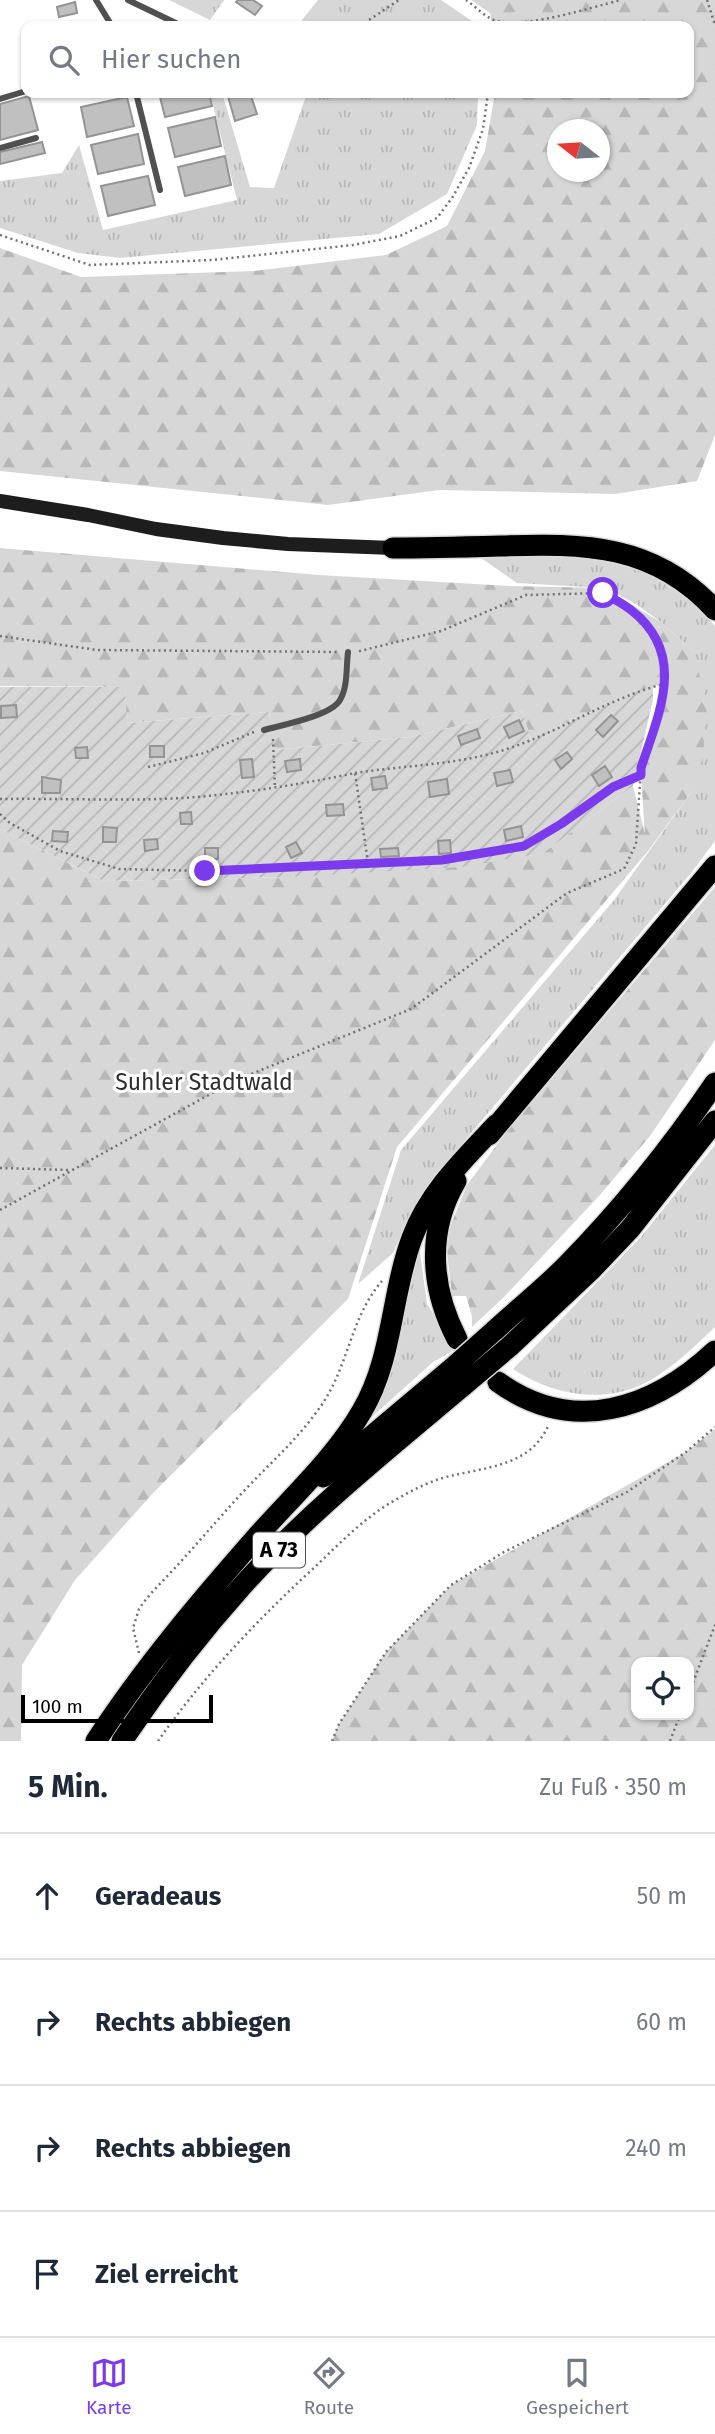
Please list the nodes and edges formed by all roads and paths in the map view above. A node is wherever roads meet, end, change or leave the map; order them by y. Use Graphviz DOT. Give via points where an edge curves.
graph roads {
  1 [pos="96,0"];
  2 [pos="128,0"];
  3 [pos="399,0"];
  4 [pos="466,0"];
  5 [pos="621,0"];
  6 [pos="707,0"];
  7 [pos="109,21"];
  8 [pos="172,21"];
  9 [pos="368,21"];
  10 [pos="495,21"];
  11 [pos="715,25"];
  12 [pos="21,93"];
  13 [pos="137,98"];
  14 [pos="487,98"];
  15 [pos="0,99"];
  16 [pos="36,138"];
  17 [pos="0,148"];
  18 [pos="160,190"];
  19 [pos="0,235"];
  20 [pos="0,501"];
  21 [pos="393,548"];
  22 [pos="715,610"];
  23 [pos="0,636"];
  24 [pos="348,652"];
  25 [pos="664,684"];
  26 [pos="272,727"];
  27 [pos="264,730"];
  28 [pos="148,767"];
  29 [pos="355,773"];
  30 [pos="641,775"];
  31 [pos="275,788"];
  32 [pos="0,799"];
  33 [pos="0,814"];
  34 [pos="368,863"];
  35 [pos="715,866"];
  36 [pos="715,1083"];
  37 [pos="715,1121"];
  38 [pos="497,1124"];
  39 [pos="0,1168"];
  40 [pos="73,1170"];
  41 [pos="0,1210"];
  42 [pos="388,1274"];
  43 [pos="457,1339"];
  44 [pos="715,1351"];
  45 [pos="457,1377"];
  46 [pos="498,1382"];
  47 [pos="555,1408"];
  48 [pos="715,1427"];
  49 [pos="233,1563"];
  50 [pos="715,1625"];
  51 [pos="148,1667"];
  52 [pos="694,1680"];
  53 [pos="678,1720"];
  54 [pos="96,1741"];
  55 [pos="122,1741"];
  56 [pos="158,1741"];
  57 [pos="332,1741"];
  58 [pos="670,1741"];
  1 -- 7 [label="lane"];
  2 -- 8 [label="lane"];
  3 -- 9 [label="path"];
  4 -- 10 [label="path"];
  5 -- 10 [label="path" via="538,19"];
  6 -- 11 [label="path"];
  12 -- 15 [label="lane"];
  13 -- 18 [label="lane"];
  14 -- 19 [label="path" via="483,129 452,198 437,218 400,236 212,260 90,265"];
  16 -- 17 [label="lane"];
  20 -- 21 [label="main road" via="223,538"];
  21 -- 22 [label="highway" via="598,547 663,569"];
  23 -- 24 [label="path" via="97,650"];
  24 -- 25 [label="path" via="441,631 526,595 603,593 632,611 656,637 666,664"];
  24 -- 26 [label="lane" via="340,702 325,713"];
  25 -- 29 [label="path" via="614,700 498,751"];
  25 -- 30 [label="path"];
  26 -- 27 [label="lane"];
  26 -- 31 [label="path"];
  27 -- 28 [label="path" via="191,757"];
  29 -- 31 [label="path"];
  29 -- 34 [label="path"];
  30 -- 34 [label="path" via="613,787 524,846 442,860"];
  30 -- 40 [label="path" via="636,845 624,869 567,893 411,1009 234,1081"];
  31 -- 32 [label="path" via="197,797"];
  33 -- 34 [label="path" via="60,851 119,869 205,871"];
  35 -- 38 [label="highway"];
  36 -- 45 [label="highway, A 73, bridge" via="613,1216 494,1331"];
  37 -- 45 [label="highway, A 73, bridge" via="592,1269 509,1347"];
  38 -- 43 [label="highway" via="453,1187 437,1234 437,1289"];
  38 -- 49 [label="highway" via="443,1184 419,1223 380,1366 362,1411 329,1456"];
  39 -- 40 [label="path"];
  40 -- 41 [label="path"];
  42 -- 51 [label="path" via="366,1303 338,1377 318,1411 139,1609 134,1636"];
  44 -- 47 [label="highway" via="683,1378 643,1400 598,1411"];
  45 -- 49 [label="highway, A 73" via="283,1513"];
  45 -- 55 [label="highway, A 73" via="244,1584 168,1676"];
  46 -- 47 [label="highway" via="519,1396"];
  47 -- 56 [label="path" via="544,1435 526,1455 417,1487 367,1520 250,1629"];
  48 -- 57 [label="path" via="627,1492 504,1552 451,1585 386,1651"];
  49 -- 51 [label="highway, A 73"];
  50 -- 52 [label="path"];
  51 -- 54 [label="highway, A 73"];
  53 -- 58 [label="path"];
}
